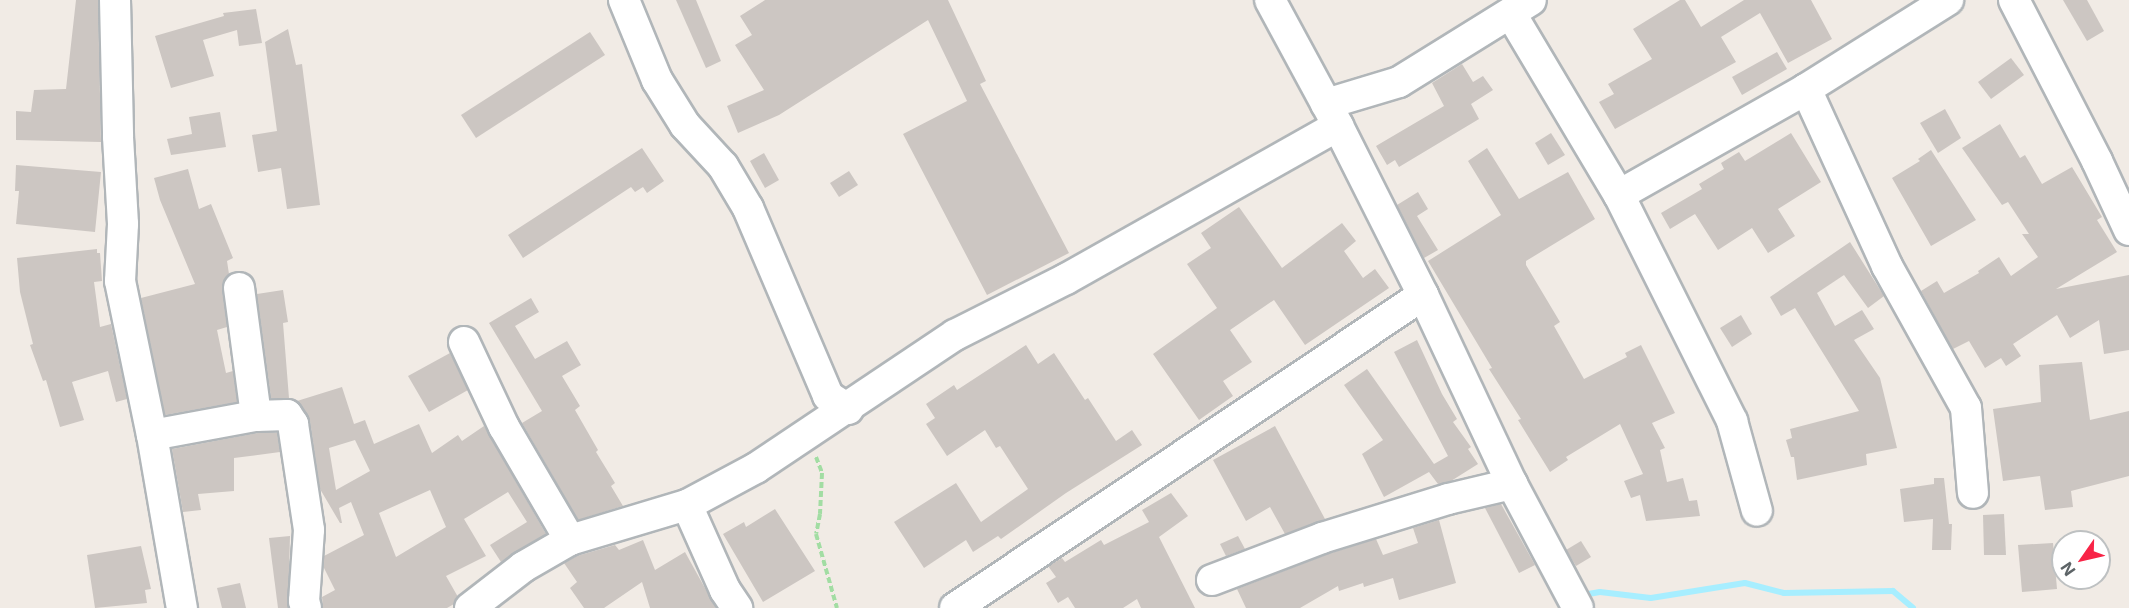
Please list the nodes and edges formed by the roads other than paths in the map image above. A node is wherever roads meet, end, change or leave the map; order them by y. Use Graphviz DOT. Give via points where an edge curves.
graph roads {
  1 [pos="115,0"];
  2 [pos="624,0"];
  3 [pos="1270,0"];
  4 [pos="1948,0"];
  5 [pos="2014,0"];
  6 [pos="1521,7"];
  7 [pos="1806,89"];
  8 [pos="1332,115"];
  9 [pos="1619,195"];
  10 [pos="2129,230"];
  11 [pos="239,288"];
  12 [pos="1423,295"];
  13 [pos="464,342"];
  14 [pos="838,402"];
  15 [pos="256,416"];
  16 [pos="152,435"];
  17 [pos="1512,484"];
  18 [pos="1973,493"];
  19 [pos="687,505"];
  20 [pos="1757,511"];
  21 [pos="570,540"];
  22 [pos="1212,580"];
  23 [pos="182,608"];
  24 [pos="306,608"];
  25 [pos="470,608"];
  26 [pos="738,608"];
  27 [pos="955,608"];
  28 [pos="1578,608"];
  1 -- 16 [label="street" via="123,224 120,281"];
  2 -- 14 [label="street" via="657,81 686,125 723,166 748,208"];
  3 -- 8 [label="street"];
  4 -- 7 [label="street"];
  5 -- 10 [label="street"];
  6 -- 8 [label="street" via="1399,82"];
  6 -- 9 [label="street"];
  7 -- 9 [label="street"];
  7 -- 18 [label="street" via="1887,266 1966,408"];
  8 -- 12 [label="street"];
  8 -- 14 [label="street" via="1066,279"];
  9 -- 20 [label="street" via="1732,421"];
  11 -- 15 [label="street"];
  12 -- 17 [label="street"];
  12 -- 27 [label="street"];
  13 -- 21 [label="street" via="504,427"];
  14 -- 19 [label="street" via="807,434 756,468"];
  15 -- 16 [label="street"];
  15 -- 24 [label="street" via="287,415 293,424 309,530"];
  16 -- 23 [label="street"];
  17 -- 22 [label="street" via="1322,537"];
  17 -- 28 [label="street"];
  19 -- 21 [label="street"];
  19 -- 26 [label="street" via="725,590"];
  21 -- 25 [label="street" via="523,567"];
}
